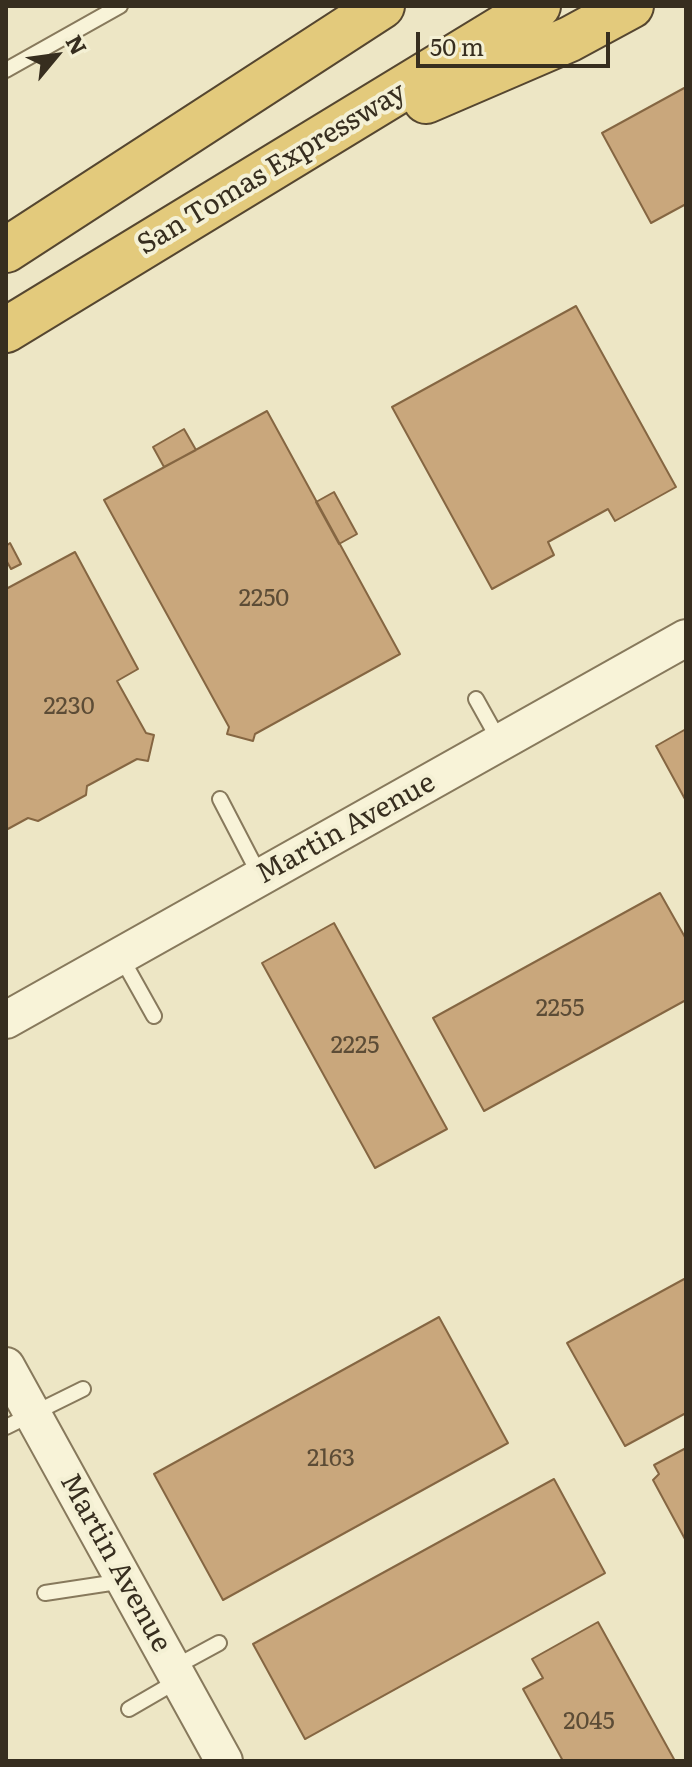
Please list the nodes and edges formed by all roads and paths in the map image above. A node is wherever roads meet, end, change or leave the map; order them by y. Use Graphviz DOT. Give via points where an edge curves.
graph roads {
  1 [pos="120,6"];
  2 [pos="357,6"];
  3 [pos="382,6"];
  4 [pos="538,6"];
  5 [pos="631,6"];
  6 [pos="6,70"];
  7 [pos="252,94"];
  8 [pos="291,158"];
  9 [pos="6,250"];
  10 [pos="6,330"];
  11 [pos="686,638"];
  12 [pos="476,699"];
  13 [pos="500,742"];
  14 [pos="220,799"];
  15 [pos="261,877"];
  16 [pos="120,956"];
  17 [pos="154,1016"];
  18 [pos="6,1020"];
  19 [pos="6,1366"];
  20 [pos="83,1389"];
  21 [pos="20,1422"];
  22 [pos="125,1581"];
  23 [pos="45,1593"];
  24 [pos="219,1643"];
  25 [pos="176,1674"];
  26 [pos="129,1709"];
  27 [pos="224,1761"];
  1 -- 6 [label="lane"];
  2 -- 7 [label="highway"];
  3 -- 7 [label="highway"];
  4 -- 8 [label="highway, San Tomas Expressway"];
  5 -- 8 [label="highway" via="570,39"];
  7 -- 9 [label="highway"];
  8 -- 10 [label="highway, San Tomas Expressway"];
  11 -- 13 [label="street, Martin Avenue"];
  12 -- 13 [label="lane"];
  13 -- 15 [label="street, Martin Avenue"];
  14 -- 15 [label="lane"];
  15 -- 16 [label="street, Martin Avenue"];
  16 -- 17 [label="lane"];
  16 -- 18 [label="street, Martin Avenue"];
  19 -- 21 [label="street, Martin Avenue"];
  20 -- 21 [label="lane"];
  21 -- 22 [label="street, Martin Avenue"];
  22 -- 23 [label="lane"];
  22 -- 25 [label="street, Martin Avenue"];
  24 -- 25 [label="lane"];
  25 -- 26 [label="lane"];
  25 -- 27 [label="street, Martin Avenue"];
}
